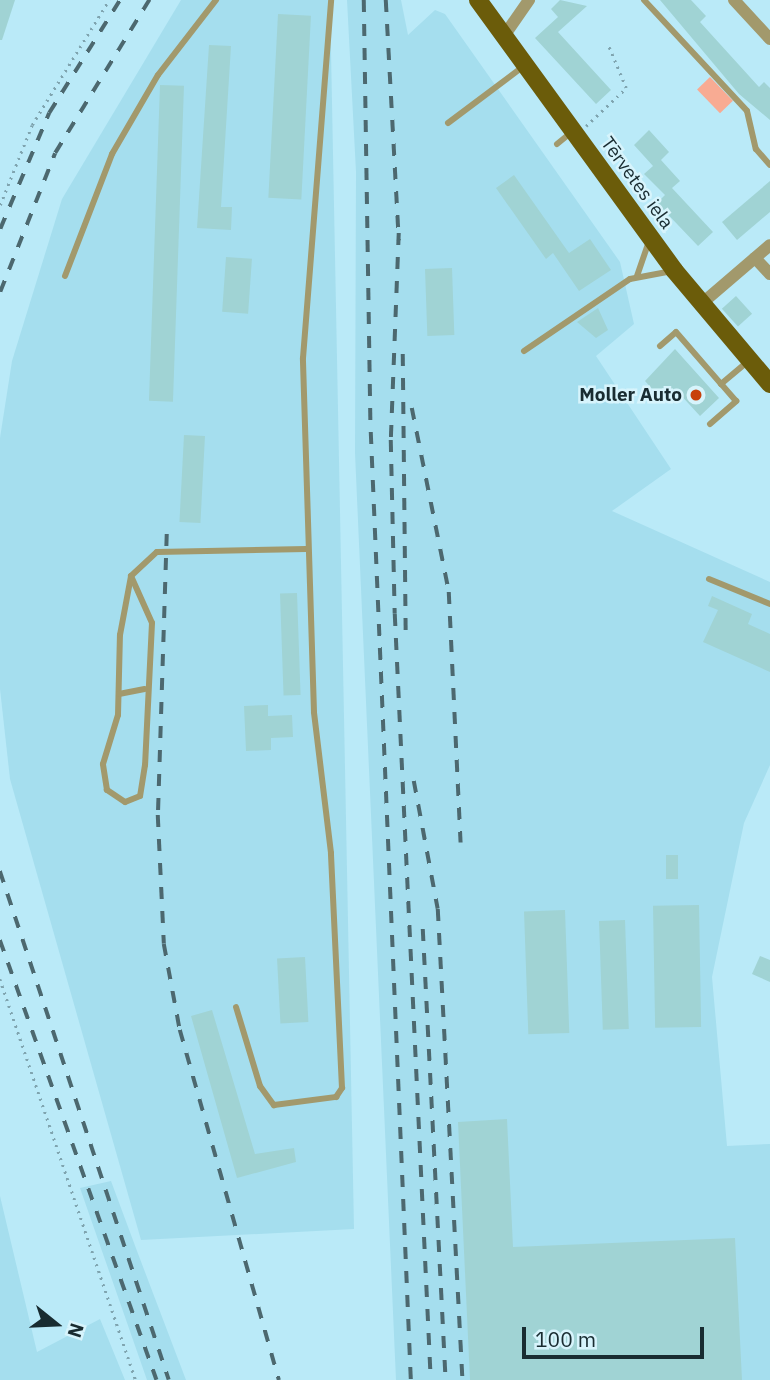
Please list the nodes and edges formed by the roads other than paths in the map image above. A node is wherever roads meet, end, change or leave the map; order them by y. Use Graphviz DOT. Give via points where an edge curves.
graph roads {
  1 [pos="216,0"];
  2 [pos="331,0"];
  3 [pos="478,0"];
  4 [pos="529,0"];
  5 [pos="644,0"];
  6 [pos="734,0"];
  7 [pos="504,36"];
  8 [pos="770,40"];
  9 [pos="525,65"];
  10 [pos="448,123"];
  11 [pos="580,129"];
  12 [pos="556,144"];
  13 [pos="770,165"];
  14 [pos="651,237"];
  15 [pos="770,245"];
  16 [pos="755,258"];
  17 [pos="674,270"];
  18 [pos="770,274"];
  19 [pos="65,276"];
  20 [pos="637,276"];
  21 [pos="700,305"];
  22 [pos="660,346"];
  23 [pos="524,351"];
  24 [pos="748,361"];
  25 [pos="721,384"];
  26 [pos="770,384"];
  27 [pos="710,424"];
  28 [pos="306,550"];
  29 [pos="131,576"];
  30 [pos="709,579"];
  31 [pos="770,604"];
  32 [pos="145,689"];
  33 [pos="119,694"];
  34 [pos="236,1007"];
  1 -- 19 [label="lane" via="158,75 113,154"];
  2 -- 28 [label="lane" via="303,358"];
  3 -- 7 [label="main road, Tērvetes iela"];
  4 -- 7 [label="street"];
  5 -- 13 [label="lane" via="747,110 755,149"];
  6 -- 8 [label="street"];
  7 -- 9 [label="main road, Tērvetes iela"];
  9 -- 10 [label="lane"];
  9 -- 11 [label="main road, Tērvetes iela"];
  11 -- 12 [label="lane"];
  11 -- 14 [label="main road, Tērvetes iela"];
  14 -- 17 [label="main road, Tērvetes iela"];
  14 -- 20 [label="lane"];
  15 -- 16 [label="street"];
  16 -- 18 [label="street"];
  16 -- 21 [label="street"];
  17 -- 20 [label="lane"];
  17 -- 21 [label="main road, Tērvetes iela"];
  20 -- 23 [label="lane"];
  21 -- 24 [label="main road, Tērvetes iela"];
  22 -- 25 [label="lane" via="676,332"];
  24 -- 25 [label="lane"];
  24 -- 26 [label="main road, Tērvetes iela"];
  25 -- 27 [label="lane" via="736,401"];
  28 -- 29 [label="lane" via="158,552"];
  28 -- 34 [label="lane" via="314,712 331,853 342,1088 337,1097 274,1105 260,1086"];
  29 -- 32 [label="lane" via="152,623"];
  29 -- 33 [label="lane"];
  30 -- 31 [label="lane"];
  32 -- 33 [label="lane"];
  32 -- 33 [label="lane" via="140,796 125,802 107,790 103,764"];
}
